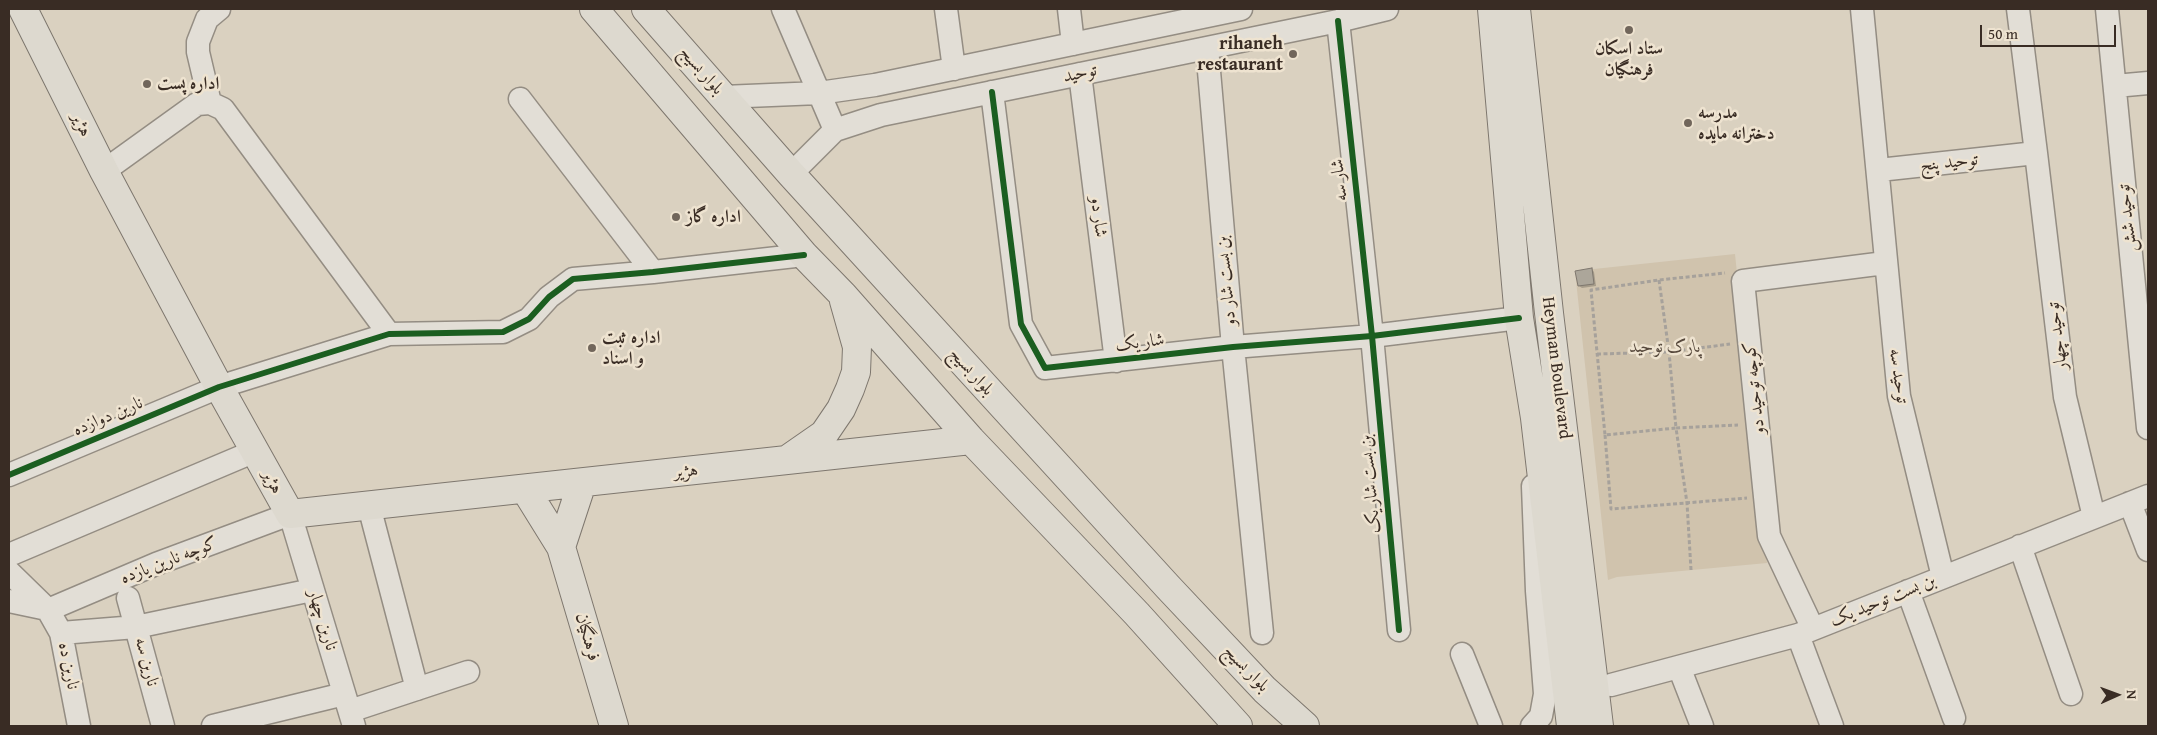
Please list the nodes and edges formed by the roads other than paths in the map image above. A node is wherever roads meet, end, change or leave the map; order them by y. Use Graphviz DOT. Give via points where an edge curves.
graph roads {
  1 [pos="23,9"];
  2 [pos="219,9"];
  3 [pos="594,9"];
  4 [pos="646,9"];
  5 [pos="783,9"];
  6 [pos="946,9"];
  7 [pos="1069,9"];
  8 [pos="1241,9"];
  9 [pos="1387,9"];
  10 [pos="1492,9"];
  11 [pos="1516,9"];
  12 [pos="1862,9"];
  13 [pos="2018,9"];
  14 [pos="2107,9"];
  15 [pos="1338,21"];
  16 [pos="1073,44"];
  17 [pos="1207,48"];
  18 [pos="954,69"];
  19 [pos="1080,74"];
  20 [pos="2148,83"];
  21 [pos="2114,86"];
  22 [pos="992,92"];
  23 [pos="819,93"];
  24 [pos="723,96"];
  25 [pos="520,99"];
  26 [pos="210,103"];
  27 [pos="835,130"];
  28 [pos="2036,153"];
  29 [pos="1879,170"];
  30 [pos="104,171"];
  31 [pos="791,174"];
  32 [pos="804,255"];
  33 [pos="1885,263"];
  34 [pos="653,272"];
  35 [pos="843,295"];
  36 [pos="1520,318"];
  37 [pos="389,334"];
  38 [pos="1372,336"];
  39 [pos="1232,347"];
  40 [pos="1116,361"];
  41 [pos="219,387"];
  42 [pos="1535,418"];
  43 [pos="2148,428"];
  44 [pos="971,440"];
  45 [pos="255,451"];
  46 [pos="785,461"];
  47 [pos="9,475"];
  48 [pos="582,483"];
  49 [pos="524,489"];
  50 [pos="2139,500"];
  51 [pos="369,506"];
  52 [pos="290,514"];
  53 [pos="2094,517"];
  54 [pos="2020,546"];
  55 [pos="561,547"];
  56 [pos="2148,550"];
  57 [pos="9,555"];
  58 [pos="9,572"];
  59 [pos="1582,574"];
  60 [pos="1943,577"];
  61 [pos="1168,587"];
  62 [pos="312,590"];
  63 [pos="1908,591"];
  64 [pos="128,598"];
  65 [pos="9,601"];
  66 [pos="48,610"];
  67 [pos="1137,614"];
  68 [pos="136,627"];
  69 [pos="1399,630"];
  70 [pos="1805,632"];
  71 [pos="61,633"];
  72 [pos="1262,633"];
  73 [pos="1462,654"];
  74 [pos="1679,667"];
  75 [pos="468,672"];
  76 [pos="1611,685"];
  77 [pos="418,689"];
  78 [pos="2071,694"];
  79 [pos="349,710"];
  80 [pos="1954,718"];
  81 [pos="79,726"];
  82 [pos="163,726"];
  83 [pos="213,726"];
  84 [pos="614,726"];
  85 [pos="1238,726"];
  86 [pos="1305,726"];
  87 [pos="1491,726"];
  88 [pos="1532,726"];
  89 [pos="1571,726"];
  90 [pos="1599,726"];
  91 [pos="1618,726"];
  92 [pos="1702,726"];
  93 [pos="1832,726"];
  1 -- 30 [label="main road, هژیر"];
  2 -- 26 [label="street" via="207,19 198,42"];
  3 -- 32 [label="main road"];
  4 -- 24 [label="main road, بلوار بسیج"];
  5 -- 23 [label="street"];
  6 -- 18 [label="street"];
  7 -- 16 [label="street"];
  8 -- 16 [label="street, توحید"];
  9 -- 15 [label="street, توحید"];
  10 -- 36 [label="main road, Heyman Boulevard"];
  11 -- 59 [label="main road, Heyman Boulevard" via="1550,323"];
  12 -- 29 [label="street"];
  13 -- 28 [label="street"];
  14 -- 21 [label="street, توحید شش"];
  15 -- 17 [label="street, توحید"];
  15 -- 38 [label="street, شار سه"];
  16 -- 18 [label="street, توحید"];
  17 -- 19 [label="street, توحید"];
  17 -- 39 [label="street, بن بست شار دو"];
  18 -- 23 [label="street, توحید"];
  19 -- 22 [label="street, توحید"];
  19 -- 40 [label="street, شار دو"];
  20 -- 21 [label="street"];
  21 -- 43 [label="street, توحید شش"];
  22 -- 27 [label="street, توحید" via="881,115"];
  22 -- 40 [label="street, شار یک" via="1021,324 1045,368"];
  23 -- 24 [label="street, توحید"];
  23 -- 27 [label="street"];
  24 -- 31 [label="main road, بلوار بسیج"];
  25 -- 34 [label="street"];
  26 -- 30 [label="street" via="197,104"];
  26 -- 37 [label="street" via="223,109"];
  27 -- 31 [label="street, توحید"];
  28 -- 29 [label="street, توحید پنج"];
  28 -- 53 [label="street, توحید چهار" via="2065,397"];
  29 -- 33 [label="street, توحید سه"];
  30 -- 41 [label="main road, هژیر"];
  31 -- 61 [label="main road, بلوار بسیج"];
  32 -- 34 [label="street, نارین دوازده"];
  32 -- 35 [label="main road"];
  33 -- 60 [label="street, توحید سه" via="1899,396"];
  33 -- 70 [label="street, کوچه توحید دو" via="1743,281 1769,536"];
  34 -- 37 [label="street, نارین دوازده" via="573,279 549,297 530,319 503,332"];
  35 -- 44 [label="main road"];
  35 -- 46 [label="main road, هژیر" via="856,347 856,372 842,410 824,434"];
  36 -- 38 [label="street, شار یک"];
  36 -- 42 [label="main road, Heyman Boulevard"];
  37 -- 41 [label="street, نارین دوازده"];
  38 -- 39 [label="street, شار یک"];
  38 -- 69 [label="street, بن بست شار یک"];
  39 -- 40 [label="street, شار یک"];
  39 -- 72 [label="street, بن بست شار دو"];
  41 -- 45 [label="main road, هژیر"];
  41 -- 47 [label="street, نارین دوازده"];
  42 -- 88 [label="street" via="1532,505 1545,694 1541,716"];
  42 -- 89 [label="main road, Heyman Boulevard"];
  44 -- 46 [label="main road, هژیر"];
  44 -- 67 [label="main road"];
  45 -- 52 [label="main road, هژیر"];
  45 -- 57 [label="street"];
  46 -- 48 [label="main road, هژیر"];
  48 -- 49 [label="main road, هژیر"];
  48 -- 55 [label="main road"];
  49 -- 51 [label="main road, هژیر"];
  49 -- 55 [label="main road, فرهنگیان"];
  50 -- 53 [label="street, بن بست توحید یک"];
  50 -- 56 [label="street"];
  51 -- 52 [label="main road, هژیر"];
  51 -- 77 [label="street"];
  52 -- 62 [label="street, نارین چهار"];
  52 -- 66 [label="street, کوچه نارین یازده" via="156,564"];
  53 -- 54 [label="street, بن بست توحید یک"];
  54 -- 60 [label="street, بن بست توحید یک"];
  54 -- 78 [label="street"];
  55 -- 84 [label="main road, فرهنگیان"];
  58 -- 66 [label="street"];
  59 -- 76 [label="main road" via="1600,618"];
  59 -- 90 [label="main road, Heyman Boulevard"];
  60 -- 63 [label="street, بن بست توحید یک"];
  61 -- 67 [label="main road"];
  61 -- 86 [label="main road, بلوار بسیج" via="1265,690"];
  62 -- 68 [label="street"];
  62 -- 79 [label="street, نارین چهار"];
  63 -- 70 [label="street, بن بست توحید یک"];
  63 -- 80 [label="street"];
  64 -- 68 [label="street, نارین سه"];
  65 -- 66 [label="street"];
  66 -- 71 [label="street, نارین ده"];
  67 -- 85 [label="main road"];
  68 -- 71 [label="street"];
  68 -- 82 [label="street, نارین سه"];
  70 -- 74 [label="street, بن بست توحید یک"];
  70 -- 93 [label="street"];
  71 -- 81 [label="street, نارین ده"];
  73 -- 87 [label="street"];
  74 -- 76 [label="street, بن بست توحید یک"];
  74 -- 92 [label="street"];
  75 -- 77 [label="street"];
  76 -- 91 [label="main road"];
  77 -- 79 [label="street"];
  79 -- 83 [label="street"];
}
